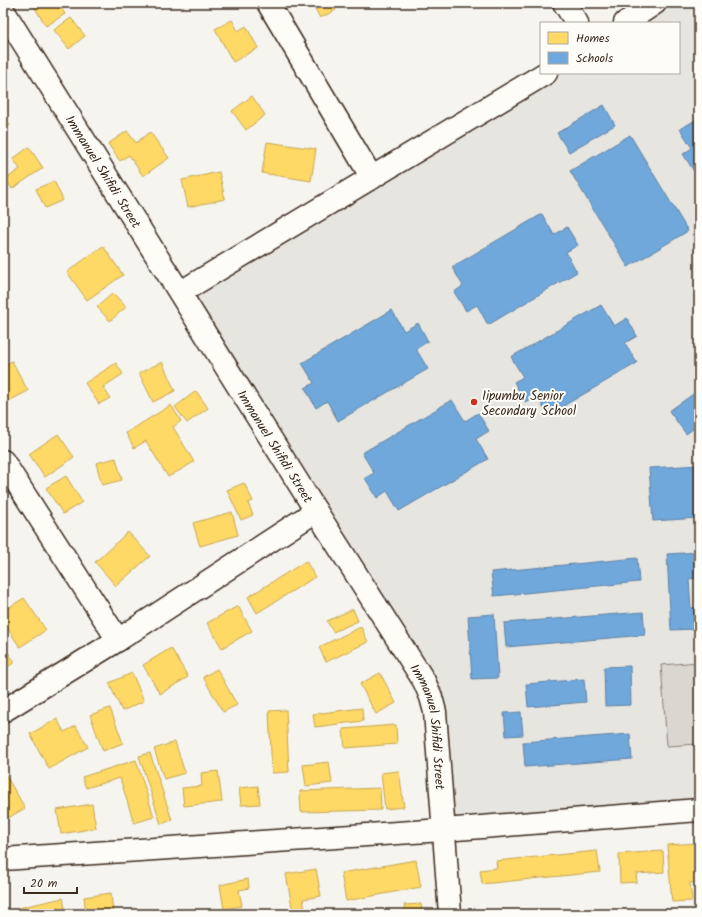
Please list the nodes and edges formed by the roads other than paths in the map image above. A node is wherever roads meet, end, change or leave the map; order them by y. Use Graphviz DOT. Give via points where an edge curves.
graph roads {
  1 [pos="268,3"];
  2 [pos="564,3"];
  3 [pos="655,3"];
  4 [pos="3,10"];
  5 [pos="576,22"];
  6 [pos="626,22"];
  7 [pos="544,74"];
  8 [pos="372,178"];
  9 [pos="180,292"];
  10 [pos="3,461"];
  11 [pos="316,511"];
  12 [pos="118,640"];
  13 [pos="3,711"];
  14 [pos="699,810"];
  15 [pos="443,830"];
  16 [pos="3,859"];
  17 [pos="450,914"];
  1 -- 8 [label="street"];
  2 -- 5 [label="street"];
  3 -- 6 [label="street"];
  4 -- 9 [label="street, Immanuel Shifidi Street"];
  7 -- 8 [label="street"];
  8 -- 9 [label="street"];
  9 -- 11 [label="street, Immanuel Shifidi Street"];
  10 -- 12 [label="street"];
  11 -- 12 [label="street"];
  11 -- 15 [label="street, Immanuel Shifidi Street" via="424,681 431,697 435,712"];
  12 -- 13 [label="street"];
  14 -- 15 [label="street"];
  15 -- 16 [label="street"];
  15 -- 17 [label="street, Immanuel Shifidi Street"];
}
